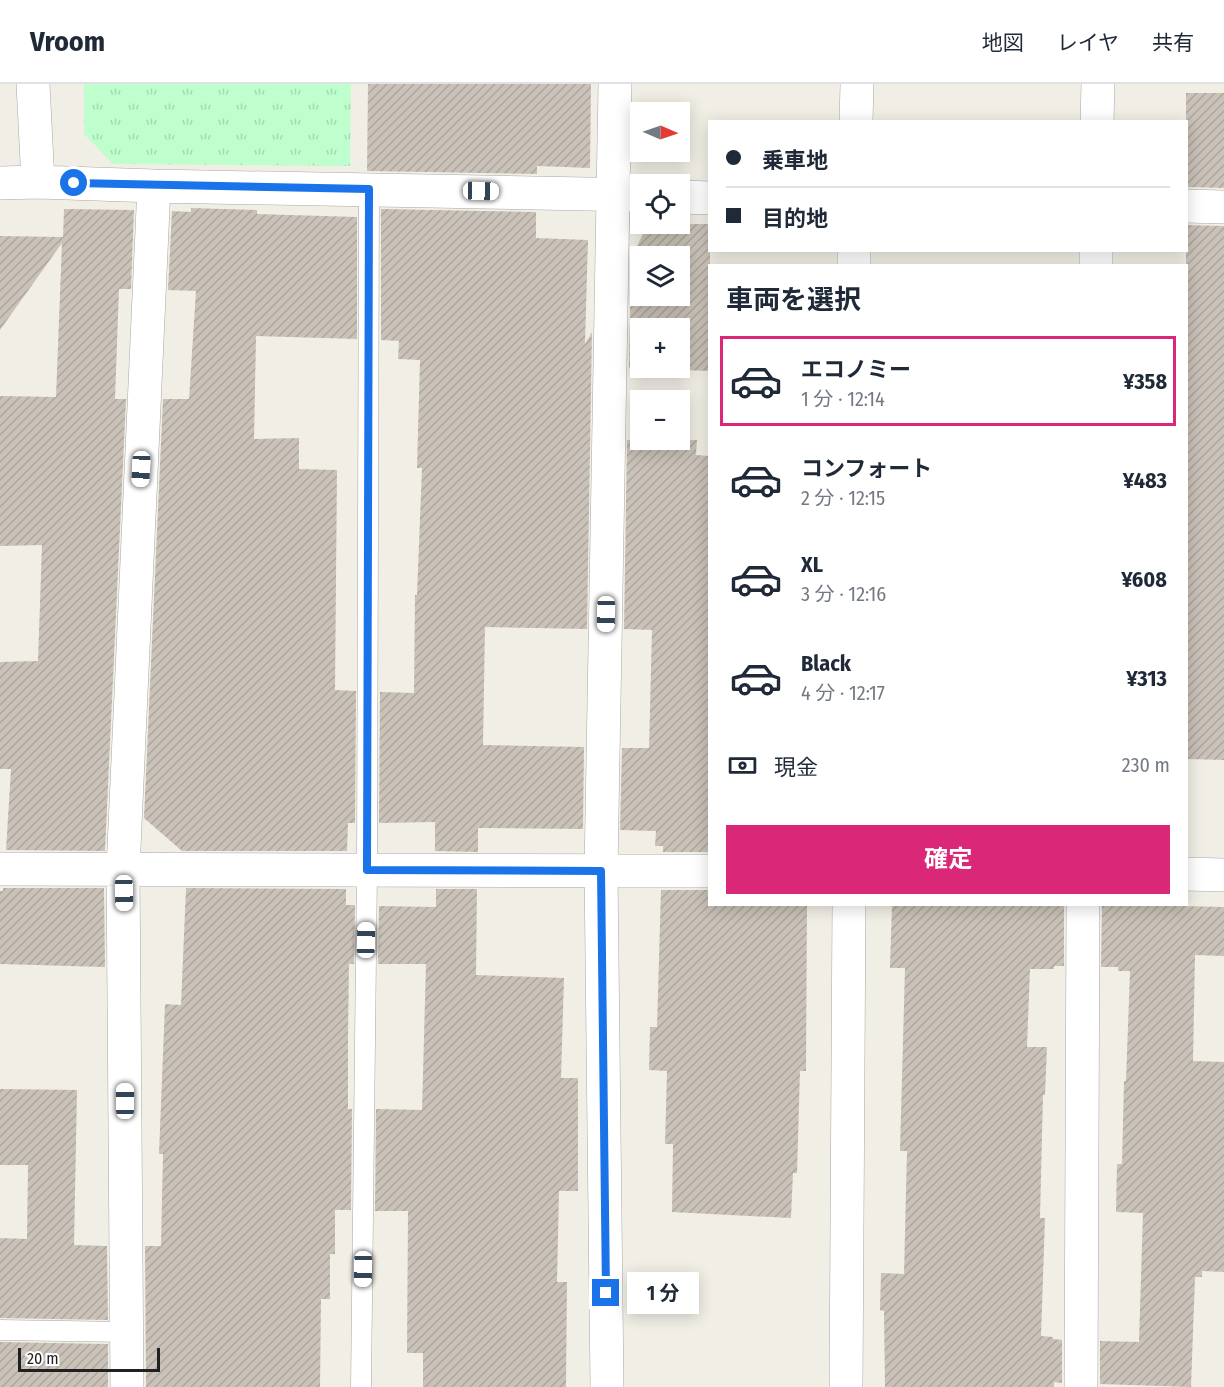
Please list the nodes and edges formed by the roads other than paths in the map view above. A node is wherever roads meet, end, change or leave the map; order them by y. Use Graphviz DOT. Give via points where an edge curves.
graph roads {
  1 [pos="33,84"];
  2 [pos="615,84"];
  3 [pos="857,84"];
  4 [pos="1098,84"];
  5 [pos="856,120"];
  6 [pos="1097,120"];
  7 [pos="38,182"];
  8 [pos="0,183"];
  9 [pos="154,186"];
  10 [pos="369,189"];
  11 [pos="628,194"];
  12 [pos="690,197"];
  13 [pos="708,198"];
  14 [pos="1188,206"];
  15 [pos="1224,207"];
  16 [pos="0,869"];
  17 [pos="123,870"];
  18 [pos="367,870"];
  19 [pos="601,871"];
  20 [pos="708,871"];
  21 [pos="1188,874"];
  22 [pos="1224,875"];
  23 [pos="849,906"];
  24 [pos="1083,906"];
  25 [pos="0,1330"];
  26 [pos="127,1332"];
  27 [pos="127,1387"];
  28 [pos="361,1387"];
  29 [pos="607,1387"];
  30 [pos="846,1387"];
  31 [pos="1081,1387"];
  1 -- 7 [label="street"];
  2 -- 11 [label="street"];
  3 -- 5 [label="street"];
  4 -- 6 [label="street"];
  7 -- 8 [label="street"];
  7 -- 9 [label="street"];
  9 -- 10 [label="street"];
  9 -- 17 [label="street"];
  10 -- 11 [label="street"];
  10 -- 18 [label="lane"];
  11 -- 19 [label="street"];
  12 -- 13 [label="street"];
  14 -- 15 [label="street"];
  16 -- 17 [label="street"];
  17 -- 18 [label="street"];
  17 -- 26 [label="street"];
  18 -- 19 [label="street"];
  18 -- 28 [label="lane"];
  19 -- 20 [label="street"];
  19 -- 29 [label="street"];
  21 -- 22 [label="street"];
  23 -- 30 [label="street"];
  24 -- 31 [label="street"];
  25 -- 26 [label="lane"];
  26 -- 27 [label="street"];
}
